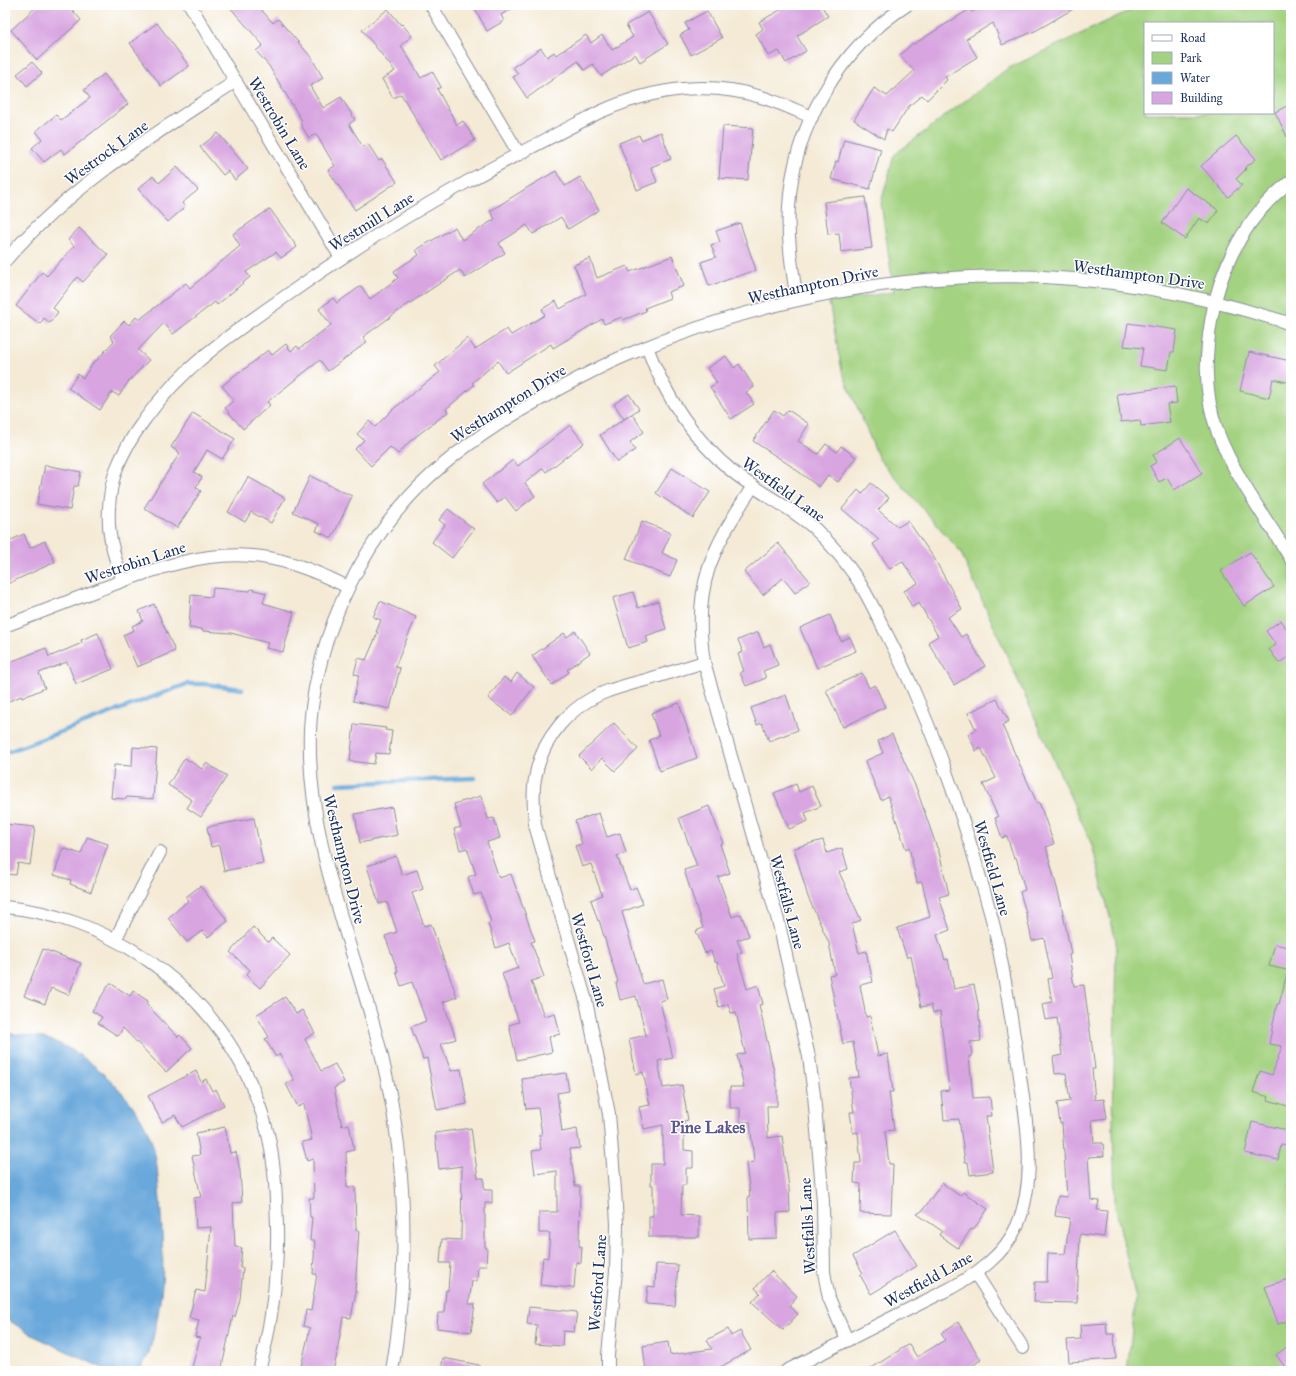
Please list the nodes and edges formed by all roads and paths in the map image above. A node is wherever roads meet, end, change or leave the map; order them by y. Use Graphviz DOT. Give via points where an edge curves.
graph roads {
  1 [pos="190,5"];
  2 [pos="431,5"];
  3 [pos="907,5"];
  4 [pos="236,81"];
  5 [pos="812,117"];
  6 [pos="519,154"];
  7 [pos="1291,181"];
  8 [pos="341,258"];
  9 [pos="5,261"];
  10 [pos="797,300"];
  11 [pos="1214,302"];
  12 [pos="1291,324"];
  13 [pos="647,347"];
  14 [pos="753,486"];
  15 [pos="1291,559"];
  16 [pos="123,580"];
  17 [pos="348,587"];
  18 [pos="5,626"];
  19 [pos="704,662"];
  20 [pos="160,852"];
  21 [pos="5,907"];
  22 [pos="115,940"];
  23 [pos="976,1274"];
  24 [pos="847,1340"];
  25 [pos="1023,1348"];
  26 [pos="259,1371"];
  27 [pos="392,1371"];
  28 [pos="608,1371"];
  29 [pos="786,1371"];
  1 -- 4 [label="street, Westrobin Lane"];
  2 -- 6 [label="street"];
  3 -- 5 [label="street" via="852,52"];
  4 -- 8 [label="street, Westrobin Lane"];
  4 -- 9 [label="street, Westrock Lane" via="91,181 41,222"];
  5 -- 6 [label="street, Westmill Lane" via="772,100 733,90 706,87 680,89 619,104"];
  5 -- 10 [label="street" via="797,156 789,207 792,273"];
  6 -- 8 [label="street, Westmill Lane"];
  7 -- 11 [label="street" via="1263,207 1241,237 1222,276"];
  8 -- 16 [label="street, Westmill Lane" via="199,359 164,394 131,439 116,471 110,502 112,549"];
  10 -- 11 [label="street, Westhampton Drive" via="923,280 990,277 1108,283"];
  10 -- 13 [label="street, Westhampton Drive" via="714,323"];
  11 -- 12 [label="street, Westhampton Drive"];
  11 -- 15 [label="street" via="1206,363 1208,392 1214,420 1231,460"];
  13 -- 14 [label="street, Westfield Lane" via="667,393 691,430 716,457"];
  13 -- 17 [label="street, Westhampton Drive" via="587,374 537,401 453,456 421,484 397,511 357,568"];
  14 -- 19 [label="street, Westfalls Lane" via="728,524 710,563 704,585 700,624"];
  14 -- 23 [label="street, Westfield Lane" via="813,528 841,557 862,586 925,716 970,842 999,947 1026,1122 1029,1168 1026,1197 1017,1226 1004,1247"];
  16 -- 17 [label="street, Westrobin Lane" via="182,561 239,555 264,557 291,564"];
  16 -- 18 [label="street, Westrobin Lane"];
  17 -- 27 [label="street, Westhampton Drive" via="328,639 314,690 310,725 310,770 312,796 322,846 382,1056 398,1146 404,1218 404,1260"];
  19 -- 24 [label="street, Westfalls Lane" via="779,924 807,1050 814,1095 823,1202 824,1272 829,1298"];
  19 -- 28 [label="street, Westford Lane" via="607,691 589,700 558,726 548,741 534,779 535,824 586,1001 609,1114 617,1232"];
  20 -- 22 [label="street"];
  21 -- 22 [label="street" via="73,922"];
  22 -- 26 [label="street" via="140,954 171,977 206,1012 233,1050 249,1080 263,1116 273,1160 277,1238 276,1280 264,1356"];
  23 -- 24 [label="street, Westfield Lane"];
  23 -- 25 [label="street"];
  24 -- 29 [label="street, Westfield Lane"];
}
